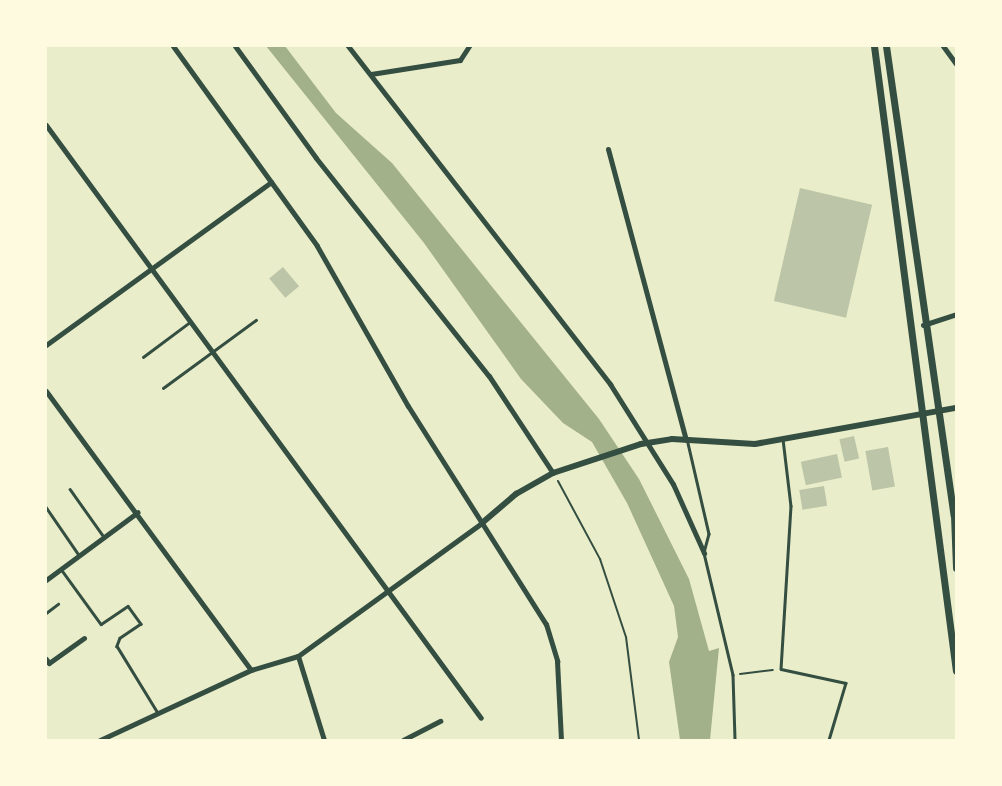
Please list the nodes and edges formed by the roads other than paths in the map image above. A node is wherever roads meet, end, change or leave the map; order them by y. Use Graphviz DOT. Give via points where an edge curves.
graph roads {
  1 [pos="173,46"];
  2 [pos="235,46"];
  3 [pos="348,46"];
  4 [pos="469,46"];
  5 [pos="874,46"];
  6 [pos="887,46"];
  7 [pos="943,46"];
  8 [pos="957,64"];
  9 [pos="370,74"];
  10 [pos="46,125"];
  11 [pos="608,149"];
  12 [pos="271,182"];
  13 [pos="150,269"];
  14 [pos="957,314"];
  15 [pos="256,320"];
  16 [pos="190,322"];
  17 [pos="923,325"];
  18 [pos="46,345"];
  19 [pos="212,352"];
  20 [pos="144,357"];
  21 [pos="163,388"];
  22 [pos="46,391"];
  23 [pos="957,408"];
  24 [pos="937,410"];
  25 [pos="922,412"];
  26 [pos="783,439"];
  27 [pos="686,440"];
  28 [pos="644,443"];
  29 [pos="553,473"];
  30 [pos="70,489"];
  31 [pos="46,507"];
  32 [pos="138,512"];
  33 [pos="481,523"];
  34 [pos="104,537"];
  35 [pos="704,553"];
  36 [pos="79,555"];
  37 [pos="957,568"];
  38 [pos="61,569"];
  39 [pos="46,580"];
  40 [pos="389,591"];
  41 [pos="58,604"];
  42 [pos="46,613"];
  43 [pos="84,638"];
  44 [pos="298,656"];
  45 [pos="46,659"];
  46 [pos="251,670"];
  47 [pos="957,671"];
  48 [pos="158,713"];
  49 [pos="481,718"];
  50 [pos="440,721"];
  51 [pos="100,740"];
  52 [pos="324,740"];
  53 [pos="403,740"];
  54 [pos="561,740"];
  55 [pos="735,740"];
  56 [pos="829,740"];
  1 -- 12 [label="street"];
  2 -- 29 [label="street" via="316,158 489,376"];
  3 -- 9 [label="street"];
  4 -- 9 [label="street" via="460,60"];
  5 -- 25 [label="main road"];
  6 -- 17 [label="main road"];
  7 -- 8 [label="street"];
  9 -- 28 [label="street" via="574,335"];
  10 -- 13 [label="street"];
  11 -- 27 [label="street"];
  12 -- 13 [label="street"];
  12 -- 33 [label="street" via="317,246"];
  13 -- 16 [label="street"];
  13 -- 18 [label="street"];
  14 -- 17 [label="street"];
  15 -- 19 [label="lane"];
  16 -- 19 [label="street"];
  16 -- 20 [label="lane"];
  17 -- 24 [label="main road"];
  19 -- 21 [label="lane"];
  19 -- 40 [label="street"];
  22 -- 32 [label="street"];
  23 -- 24 [label="street"];
  24 -- 25 [label="street"];
  24 -- 37 [label="main road" via="954,515"];
  25 -- 26 [label="street"];
  25 -- 47 [label="main road"];
  26 -- 27 [label="street" via="740,446"];
  26 -- 56 [label="lane" via="792,506 781,669 846,683"];
  27 -- 28 [label="street"];
  27 -- 35 [label="lane" via="709,534"];
  28 -- 29 [label="street"];
  28 -- 35 [label="street"];
  29 -- 33 [label="street" via="516,494"];
  30 -- 34 [label="lane"];
  31 -- 36 [label="lane"];
  32 -- 34 [label="street"];
  32 -- 46 [label="street"];
  33 -- 40 [label="street"];
  33 -- 54 [label="street" via="546,624 557,661"];
  34 -- 36 [label="street"];
  35 -- 55 [label="lane" via="733,676"];
  36 -- 38 [label="street"];
  38 -- 39 [label="street"];
  38 -- 48 [label="lane" via="101,624 128,607 141,624 120,638 117,646"];
  40 -- 44 [label="street"];
  40 -- 49 [label="street"];
  41 -- 42 [label="lane"];
  43 -- 45 [label="street" via="49,663"];
  44 -- 46 [label="street"];
  44 -- 52 [label="street"];
  46 -- 48 [label="street"];
  48 -- 51 [label="street"];
  50 -- 53 [label="street"];
}
